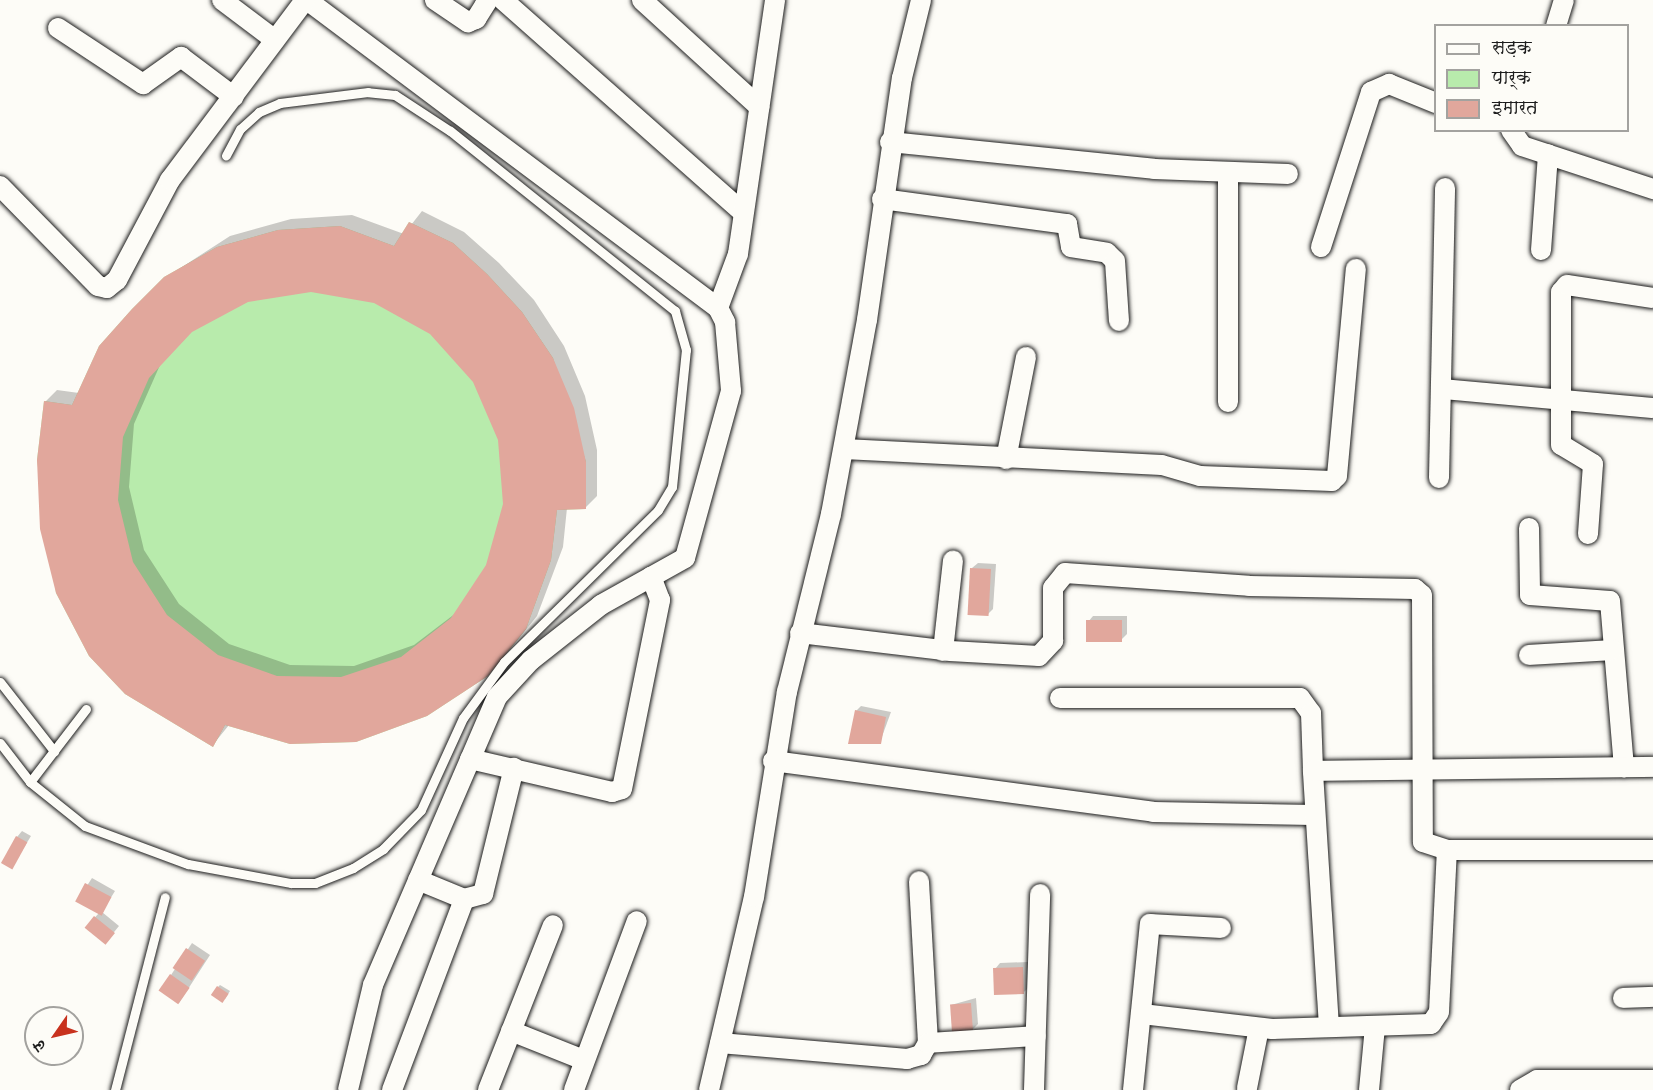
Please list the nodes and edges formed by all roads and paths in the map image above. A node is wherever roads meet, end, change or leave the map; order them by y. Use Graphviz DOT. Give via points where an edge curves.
graph roads {
  1 [pos="222,0"];
  2 [pos="306,0"];
  3 [pos="435,0"];
  4 [pos="488,0"];
  5 [pos="503,0"];
  6 [pos="642,0"];
  7 [pos="775,0"];
  8 [pos="921,0"];
  9 [pos="1564,0"];
  10 [pos="1557,24"];
  11 [pos="58,28"];
  12 [pos="275,40"];
  13 [pos="234,97"];
  14 [pos="1434,102"];
  15 [pos="759,107"];
  16 [pos="1510,132"];
  17 [pos="891,142"];
  18 [pos="1548,154"];
  19 [pos="226,155"];
  20 [pos="1228,174"];
  21 [pos="1288,174"];
  22 [pos="0,186"];
  23 [pos="1445,188"];
  24 [pos="1653,189"];
  25 [pos="882,199"];
  26 [pos="743,212"];
  27 [pos="1321,247"];
  28 [pos="1540,250"];
  29 [pos="1356,269"];
  30 [pos="1653,298"];
  31 [pos="718,308"];
  32 [pos="1119,321"];
  33 [pos="1026,357"];
  34 [pos="1443,389"];
  35 [pos="1563,399"];
  36 [pos="1228,402"];
  37 [pos="1653,408"];
  38 [pos="844,449"];
  39 [pos="1006,459"];
  40 [pos="1439,478"];
  41 [pos="1528,528"];
  42 [pos="1588,534"];
  43 [pos="953,561"];
  44 [pos="651,577"];
  45 [pos="800,633"];
  46 [pos="1612,650"];
  47 [pos="943,651"];
  48 [pos="1529,655"];
  49 [pos="0,682"];
  50 [pos="1060,699"];
  51 [pos="86,710"];
  52 [pos="0,743"];
  53 [pos="54,751"];
  54 [pos="470,759"];
  55 [pos="773,761"];
  56 [pos="1422,767"];
  57 [pos="1624,767"];
  58 [pos="1653,767"];
  59 [pos="514,768"];
  60 [pos="1313,771"];
  61 [pos="30,782"];
  62 [pos="1313,815"];
  63 [pos="1447,850"];
  64 [pos="1653,850"];
  65 [pos="418,880"];
  66 [pos="919,881"];
  67 [pos="1040,894"];
  68 [pos="165,897"];
  69 [pos="464,899"];
  70 [pos="637,921"];
  71 [pos="553,925"];
  72 [pos="1221,928"];
  73 [pos="1653,997"];
  74 [pos="1623,998"];
  75 [pos="1142,1014"];
  76 [pos="1375,1027"];
  77 [pos="1259,1028"];
  78 [pos="1329,1028"];
  79 [pos="511,1031"];
  80 [pos="1036,1036"];
  81 [pos="720,1043"];
  82 [pos="928,1043"];
  83 [pos="584,1059"];
  84 [pos="1653,1080"];
  85 [pos="1247,1088"];
  86 [pos="115,1090"];
  87 [pos="348,1090"];
  88 [pos="392,1090"];
  89 [pos="488,1090"];
  90 [pos="574,1090"];
  91 [pos="709,1090"];
  92 [pos="1034,1090"];
  93 [pos="1133,1090"];
  94 [pos="1369,1090"];
  95 [pos="1520,1090"];
  1 -- 12 [label="street"];
  2 -- 12 [label="street"];
  2 -- 31 [label="street"];
  3 -- 4 [label="street" via="468,22 476,19"];
  5 -- 26 [label="street"];
  6 -- 15 [label="street"];
  7 -- 15 [label="street"];
  8 -- 17 [label="street"];
  9 -- 10 [label="street"];
  11 -- 13 [label="street" via="143,84 181,57"];
  12 -- 13 [label="street"];
  13 -- 22 [label="street" via="170,180 117,280 107,288 98,286"];
  14 -- 27 [label="street" via="1389,84 1371,92"];
  15 -- 26 [label="street"];
  16 -- 18 [label="street" via="1522,146"];
  17 -- 20 [label="street"];
  17 -- 25 [label="street"];
  18 -- 24 [label="street"];
  18 -- 28 [label="street"];
  19 -- 61 [label="lane" via="240,129 259,112 280,104 368,92 395,95 450,131 675,311 686,350 672,486 658,510 490,678 463,718 421,810 382,849 353,868 315,883 291,883 189,864 85,826"];
  20 -- 21 [label="street"];
  20 -- 36 [label="street"];
  23 -- 34 [label="street"];
  25 -- 32 [label="street" via="1067,224 1071,247 1107,254 1115,261"];
  25 -- 38 [label="street"];
  26 -- 31 [label="street" via="738,254"];
  29 -- 39 [label="street" via="1347,394 1337,476 1332,481 1200,476 1162,465"];
  30 -- 35 [label="street" via="1564,287"];
  31 -- 44 [label="street" via="725,322 728,410 690,552"];
  33 -- 39 [label="street"];
  34 -- 35 [label="street"];
  34 -- 40 [label="street"];
  35 -- 37 [label="street"];
  35 -- 42 [label="street" via="1562,448 1593,464"];
  38 -- 39 [label="street"];
  38 -- 45 [label="street"];
  41 -- 46 [label="street" via="1528,592 1538,598 1608,598"];
  43 -- 47 [label="street"];
  44 -- 54 [label="street" via="602,604 531,660 497,698"];
  44 -- 59 [label="street" via="660,600 626,785 612,792"];
  45 -- 47 [label="street"];
  45 -- 55 [label="street"];
  46 -- 48 [label="street"];
  46 -- 57 [label="street"];
  47 -- 56 [label="street" via="1044,653 1053,641 1053,588 1065,573 1249,586 1415,589 1422,596"];
  49 -- 53 [label="lane"];
  50 -- 60 [label="street" via="1300,698 1311,713"];
  51 -- 53 [label="lane"];
  52 -- 61 [label="lane"];
  53 -- 61 [label="lane"];
  54 -- 59 [label="street"];
  54 -- 65 [label="street"];
  55 -- 62 [label="street" via="1153,812"];
  55 -- 81 [label="street" via="754,897"];
  56 -- 57 [label="street"];
  56 -- 60 [label="street"];
  56 -- 63 [label="street" via="1421,838 1428,847"];
  57 -- 58 [label="street"];
  59 -- 69 [label="street" via="485,890 478,897"];
  60 -- 62 [label="street"];
  62 -- 78 [label="street"];
  63 -- 64 [label="street"];
  63 -- 76 [label="street" via="1438,1017 1423,1026"];
  65 -- 69 [label="street"];
  65 -- 87 [label="street" via="373,985"];
  66 -- 82 [label="street"];
  67 -- 80 [label="street"];
  68 -- 86 [label="lane"];
  69 -- 88 [label="street"];
  70 -- 83 [label="street"];
  71 -- 79 [label="street"];
  72 -- 75 [label="street" via="1150,924"];
  73 -- 74 [label="street"];
  75 -- 77 [label="street"];
  75 -- 93 [label="street"];
  76 -- 78 [label="street"];
  76 -- 94 [label="street"];
  77 -- 78 [label="street"];
  77 -- 85 [label="street"];
  79 -- 83 [label="street"];
  79 -- 89 [label="street"];
  80 -- 82 [label="street"];
  80 -- 92 [label="street"];
  81 -- 82 [label="street" via="907,1059 921,1055"];
  81 -- 91 [label="street"];
  83 -- 90 [label="street"];
  84 -- 95 [label="street" via="1537,1080"];
}
